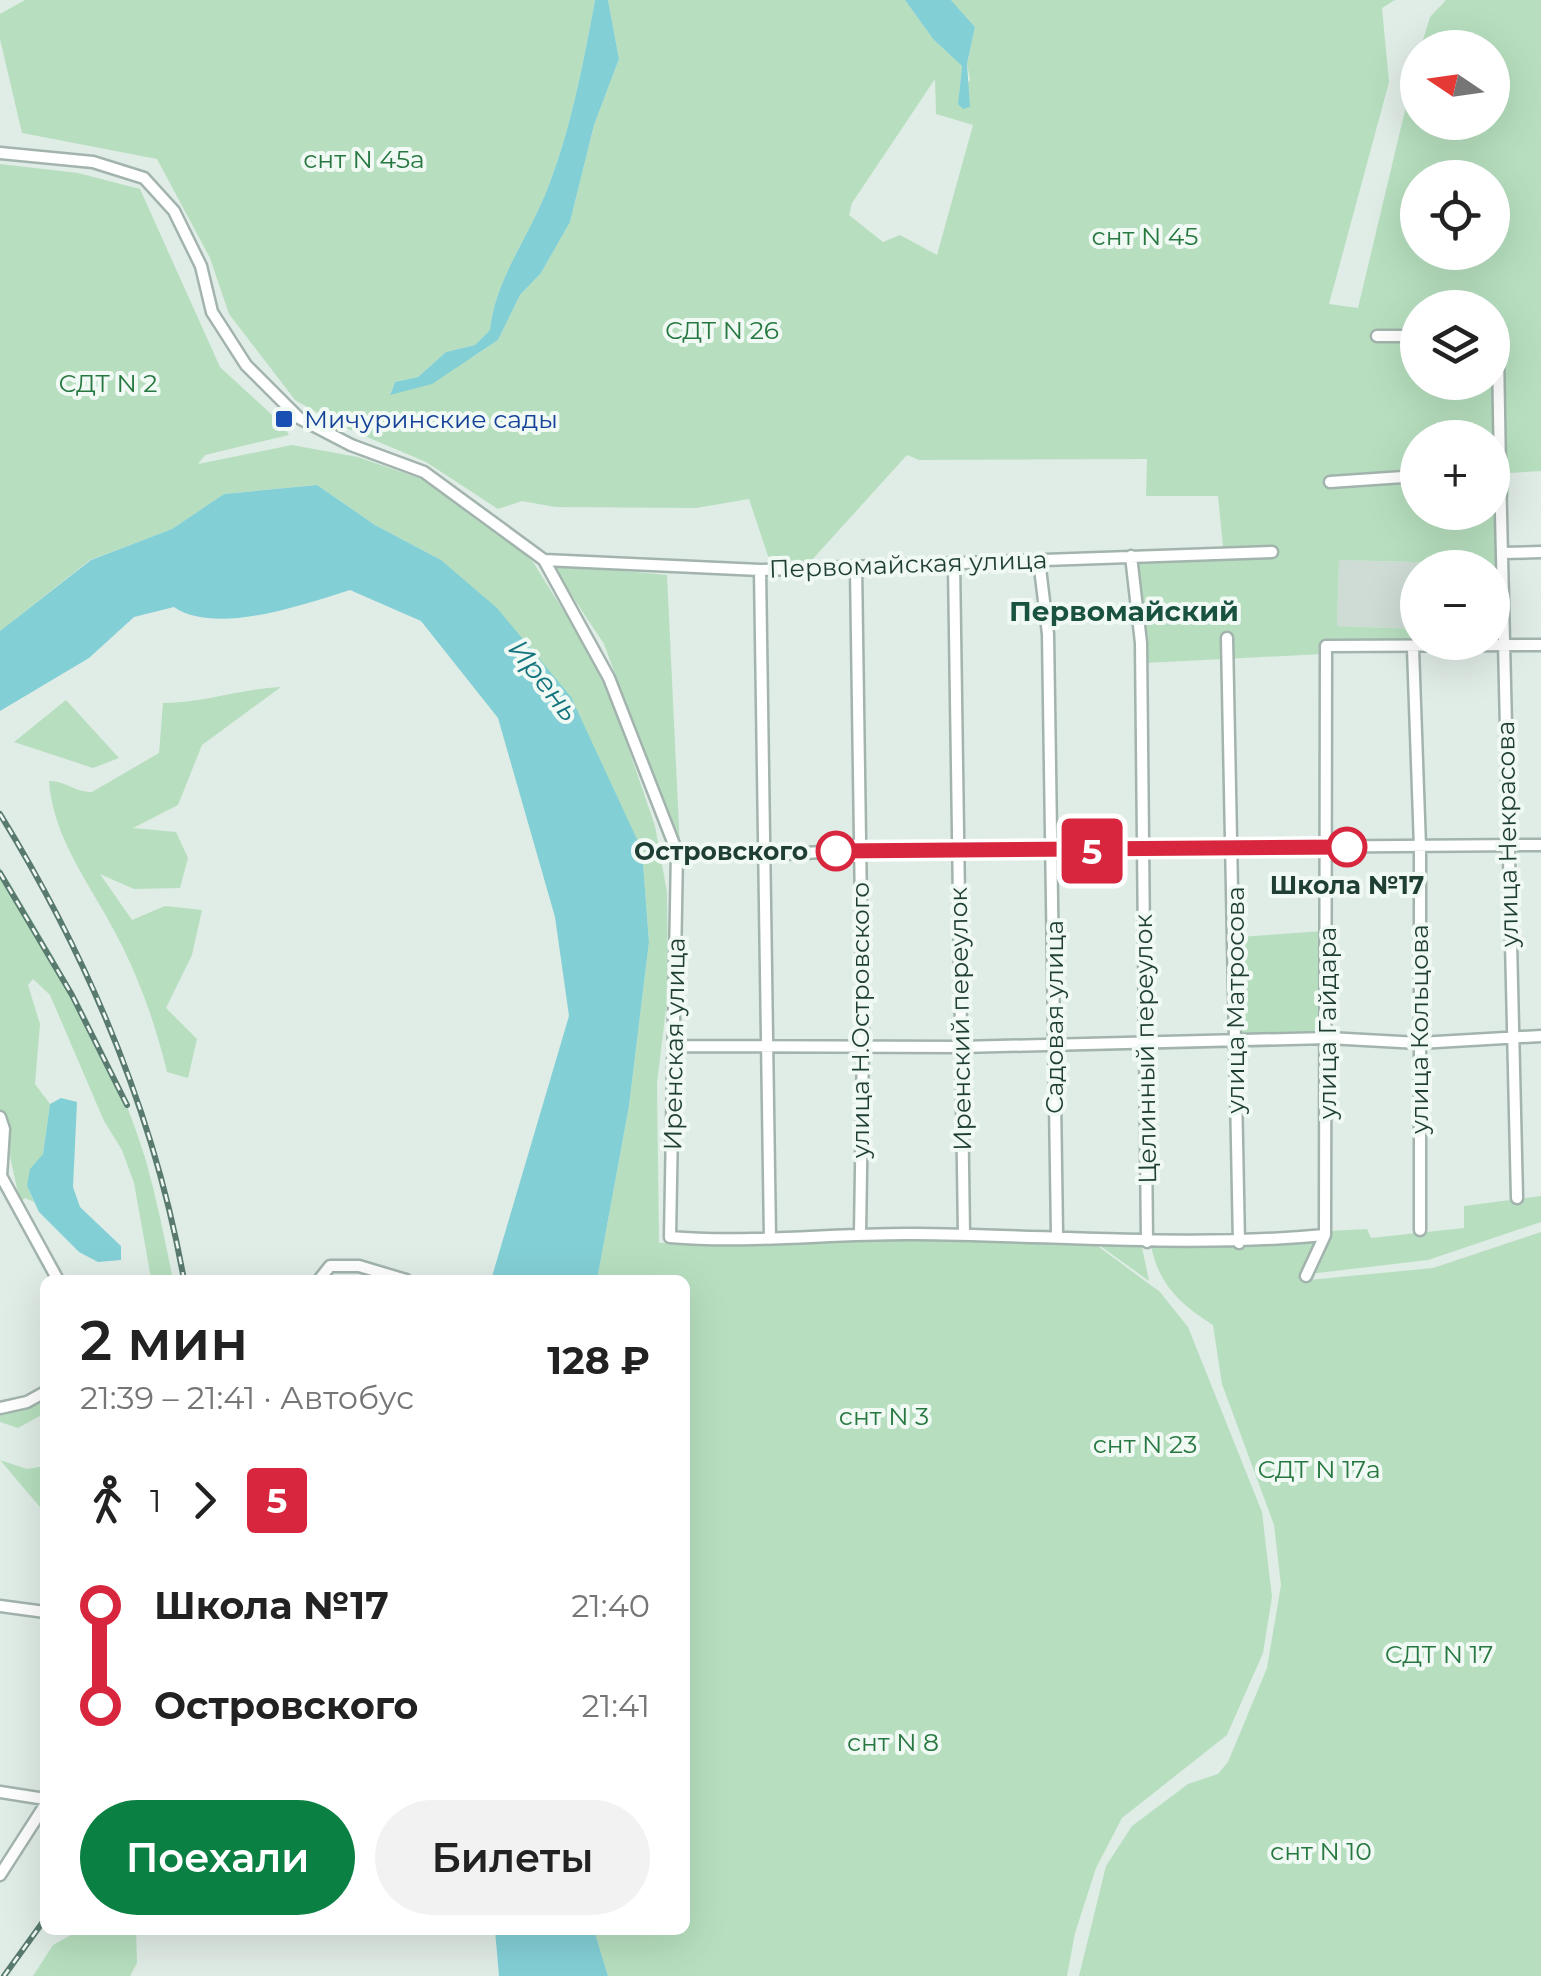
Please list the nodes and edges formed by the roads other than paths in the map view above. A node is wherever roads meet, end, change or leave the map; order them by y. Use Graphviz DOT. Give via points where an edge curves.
graph roads {
  1 [pos="0,153"];
  2 [pos="1376,336"];
  3 [pos="1400,336"];
  4 [pos="1400,477"];
  5 [pos="1330,482"];
  6 [pos="1272,552"];
  7 [pos="1541,552"];
  8 [pos="1510,553"];
  9 [pos="1131,556"];
  10 [pos="544,560"];
  11 [pos="1039,560"];
  12 [pos="954,564"];
  13 [pos="856,566"];
  14 [pos="760,570"];
  15 [pos="1227,638"];
  16 [pos="1541,645"];
  17 [pos="1510,646"];
  18 [pos="1400,648"];
  19 [pos="1413,660"];
  20 [pos="1505,660"];
  21 [pos="1507,845"];
  22 [pos="1541,845"];
  23 [pos="1326,847"];
  24 [pos="1420,847"];
  25 [pos="1234,848"];
  26 [pos="859,850"];
  27 [pos="1142,850"];
  28 [pos="1053,851"];
  29 [pos="678,852"];
  30 [pos="958,852"];
  31 [pos="767,855"];
  32 [pos="1541,1036"];
  33 [pos="1328,1038"];
  34 [pos="1510,1038"];
  35 [pos="1145,1041"];
  36 [pos="1234,1042"];
  37 [pos="1418,1043"];
  38 [pos="863,1044"];
  39 [pos="1053,1044"];
  40 [pos="674,1046"];
  41 [pos="961,1046"];
  42 [pos="768,1047"];
  43 [pos="0,1117"];
  44 [pos="0,1176"];
  45 [pos="1516,1198"];
  46 [pos="1420,1230"];
  47 [pos="860,1233"];
  48 [pos="964,1234"];
  49 [pos="1056,1234"];
  50 [pos="1325,1235"];
  51 [pos="770,1239"];
  52 [pos="1148,1242"];
  53 [pos="1239,1243"];
  54 [pos="55,1275"];
  55 [pos="324,1275"];
  56 [pos="389,1275"];
  57 [pos="1306,1276"];
  58 [pos="40,1395"];
  59 [pos="0,1408"];
  60 [pos="0,1606"];
  61 [pos="40,1611"];
  62 [pos="0,1792"];
  63 [pos="40,1801"];
  64 [pos="40,1810"];
  65 [pos="0,1875"];
  1 -- 10 [label="street" via="93,162 144,178 174,211 229,339 299,418 424,472"];
  2 -- 3 [label="street"];
  4 -- 5 [label="street"];
  6 -- 9 [label="street, Первомайская улица"];
  7 -- 8 [label="street"];
  9 -- 11 [label="street, Первомайская улица"];
  9 -- 27 [label="street, Целинный переулок" via="1141,643"];
  10 -- 14 [label="street, Первомайская улица"];
  10 -- 29 [label="street" via="609,678"];
  11 -- 12 [label="street, Первомайская улица"];
  11 -- 28 [label="street, Садовая улица" via="1048,634"];
  12 -- 13 [label="street, Первомайская улица"];
  12 -- 30 [label="street, Иренский переулок"];
  13 -- 14 [label="street, Первомайская улица"];
  13 -- 26 [label="street, улица Н.Островского"];
  14 -- 31 [label="street"];
  15 -- 25 [label="street, улица Матросова"];
  16 -- 17 [label="street"];
  18 -- 23 [label="street, улица Гайдара" via="1326,646"];
  19 -- 24 [label="street, улица Кольцова"];
  20 -- 21 [label="street, улица Некрасова"];
  21 -- 22 [label="street"];
  21 -- 24 [label="street"];
  21 -- 34 [label="street, улица Некрасова"];
  23 -- 24 [label="street"];
  23 -- 25 [label="street"];
  23 -- 33 [label="street, улица Гайдара"];
  24 -- 37 [label="street, улица Кольцова"];
  25 -- 27 [label="street"];
  25 -- 36 [label="street, улица Матросова"];
  26 -- 30 [label="street"];
  26 -- 31 [label="street"];
  26 -- 38 [label="street, улица Н.Островского"];
  27 -- 28 [label="street"];
  27 -- 35 [label="street, Целинный переулок"];
  28 -- 30 [label="street"];
  28 -- 39 [label="street, Садовая улица"];
  29 -- 31 [label="street"];
  29 -- 40 [label="street, Иренская улица"];
  30 -- 41 [label="street, Иренский переулок"];
  31 -- 42 [label="street"];
  32 -- 34 [label="street"];
  33 -- 36 [label="street"];
  33 -- 37 [label="street"];
  33 -- 50 [label="street, улица Гайдара"];
  34 -- 37 [label="street"];
  34 -- 45 [label="street, улица Некрасова"];
  35 -- 36 [label="street"];
  35 -- 39 [label="street"];
  35 -- 52 [label="street, Целинный переулок"];
  36 -- 53 [label="street, улица Матросова"];
  37 -- 46 [label="street, улица Кольцова"];
  38 -- 41 [label="street"];
  38 -- 42 [label="street"];
  38 -- 47 [label="street, улица Н.Островского"];
  39 -- 41 [label="street"];
  39 -- 49 [label="street, Садовая улица"];
  40 -- 42 [label="street"];
  40 -- 51 [label="street, Иренская улица" via="670,1237"];
  41 -- 48 [label="street, Иренский переулок"];
  42 -- 51 [label="street"];
  43 -- 44 [label="street"];
  44 -- 54 [label="street"];
  47 -- 48 [label="street"];
  47 -- 51 [label="street"];
  48 -- 49 [label="street"];
  49 -- 52 [label="street"];
  50 -- 53 [label="street"];
  50 -- 57 [label="street, улица Гайдара"];
  52 -- 53 [label="street"];
  55 -- 56 [label="street" via="330,1266 358,1266"];
  58 -- 59 [label="street"];
  60 -- 61 [label="street"];
  62 -- 63 [label="street"];
  64 -- 65 [label="street"];
}
